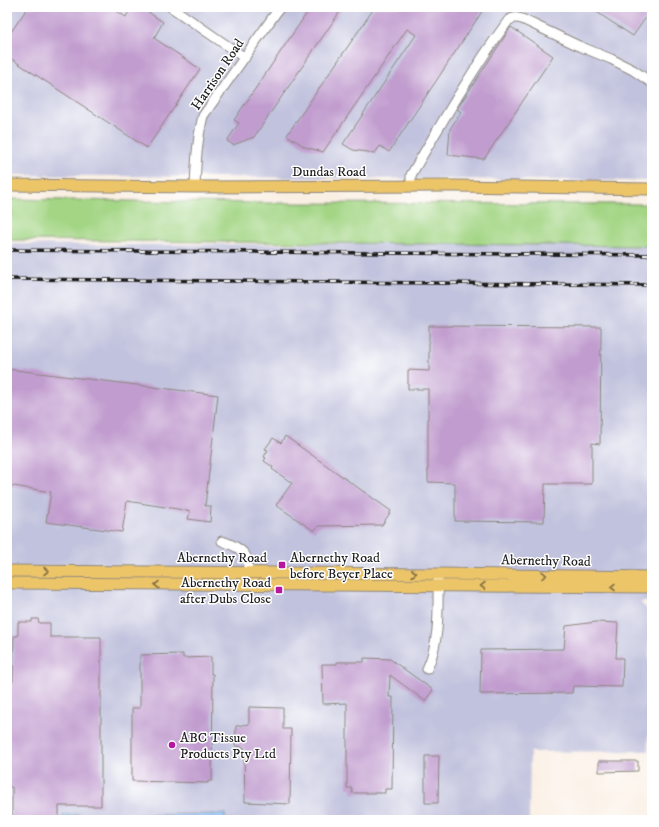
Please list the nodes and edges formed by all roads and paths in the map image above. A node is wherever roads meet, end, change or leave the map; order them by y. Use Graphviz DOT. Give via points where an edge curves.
graph roads {
  1 [pos="171,7"];
  2 [pos="280,7"];
  3 [pos="245,58"];
  4 [pos="652,83"];
  5 [pos="7,185"];
  6 [pos="411,186"];
  7 [pos="195,187"];
  8 [pos="652,188"];
  9 [pos="222,541"];
  10 [pos="7,570"];
  11 [pos="225,572"];
  12 [pos="248,572"];
  13 [pos="438,574"];
  14 [pos="652,577"];
  15 [pos="7,583"];
  16 [pos="224,585"];
  17 [pos="438,586"];
  18 [pos="652,588"];
  19 [pos="427,669"];
  1 -- 3 [label="street"];
  2 -- 3 [label="street, Harrison Road"];
  3 -- 7 [label="street, Harrison Road" via="203,116"];
  4 -- 6 [label="street" via="611,59 522,18 512,18 485,52 453,104 411,175"];
  5 -- 7 [label="main road, Dundas Road"];
  6 -- 7 [label="main road, Dundas Road"];
  6 -- 8 [label="main road, Dundas Road"];
  9 -- 12 [label="street" via="241,550 247,559"];
  10 -- 11 [label="main road, Abernethy Road, one-way"];
  11 -- 12 [label="main road, Abernethy Road"];
  11 -- 16 [label="main road"];
  12 -- 13 [label="main road, Abernethy Road, one-way"];
  13 -- 14 [label="main road, Abernethy Road, one-way"];
  13 -- 17 [label="street"];
  16 -- 15 [label="main road, Abernethy Road, one-way"];
  16 -- 17 [label="main road, Abernethy Road"];
  18 -- 17 [label="main road, Abernethy Road, one-way"];
  17 -- 19 [label="street" via="438,625 433,656"];
}
